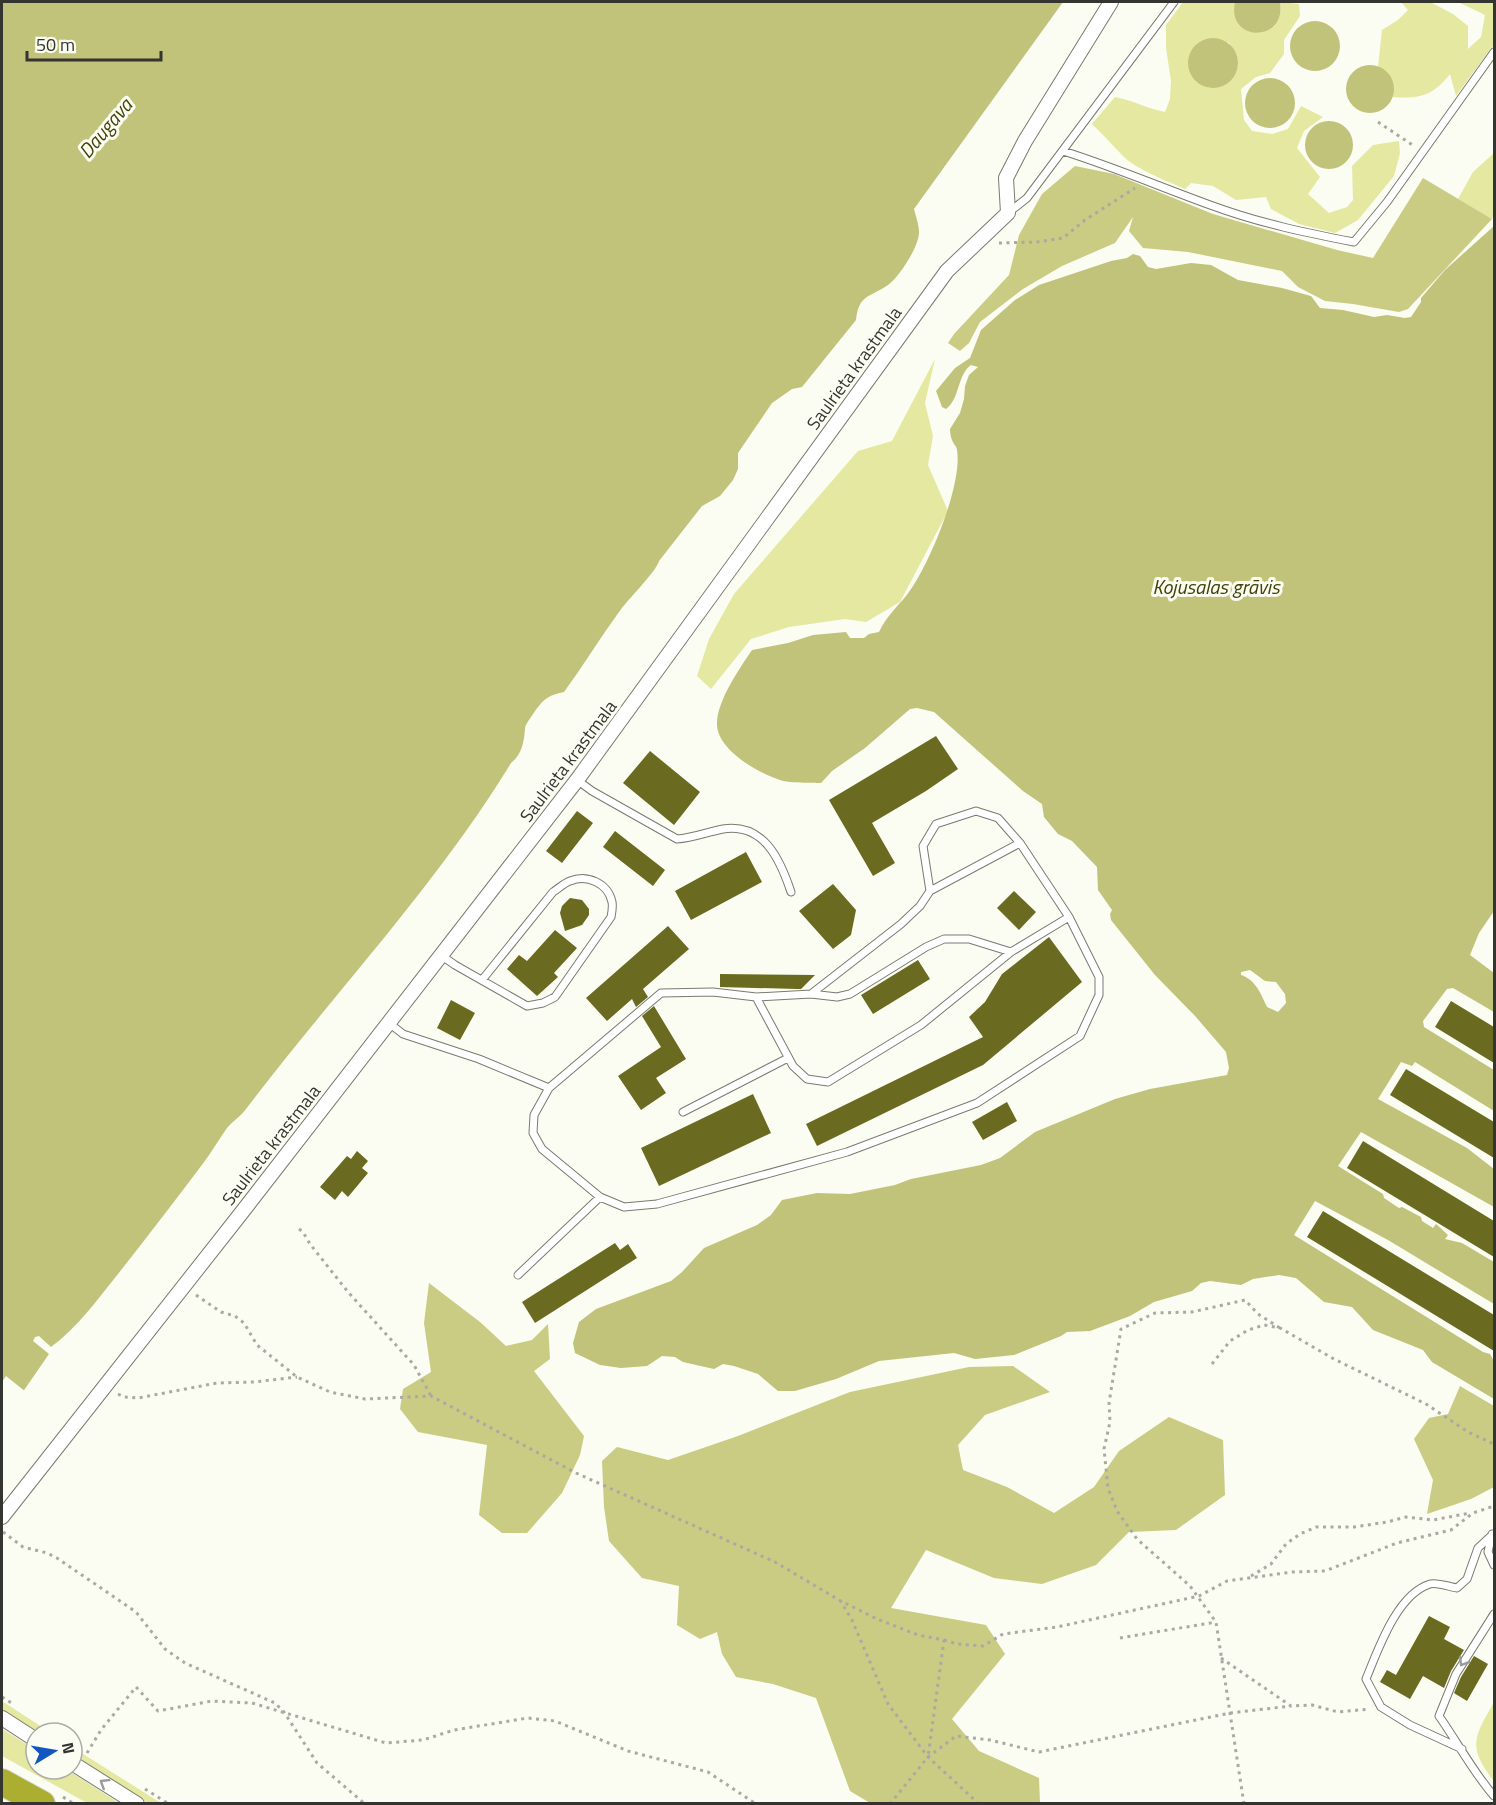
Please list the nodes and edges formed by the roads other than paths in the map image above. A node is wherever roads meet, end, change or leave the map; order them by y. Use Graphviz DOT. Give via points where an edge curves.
graph roads {
  1 [pos="1111,2"];
  2 [pos="1174,2"];
  3 [pos="1494,52"];
  4 [pos="1063,151"];
  5 [pos="1008,213"];
  6 [pos="577,780"];
  7 [pos="1020,843"];
  8 [pos="930,891"];
  9 [pos="791,892"];
  10 [pos="1069,917"];
  11 [pos="1011,952"];
  12 [pos="442,956"];
  13 [pos="482,980"];
  14 [pos="812,994"];
  15 [pos="756,997"];
  16 [pos="389,1023"];
  17 [pos="789,1058"];
  18 [pos="549,1088"];
  19 [pos="683,1112"];
  20 [pos="600,1197"];
  21 [pos="518,1275"];
  22 [pos="2,1517"];
  23 [pos="1493,1534"];
  24 [pos="1494,1565"];
  25 [pos="1494,1614"];
  26 [pos="2,1718"];
  27 [pos="24,1732"];
  28 [pos="1462,1749"];
  29 [pos="84,1770"];
  30 [pos="2,1782"];
  31 [pos="2,1795"];
  32 [pos="1494,1796"];
  33 [pos="14,1803"];
  34 [pos="42,1803"];
  35 [pos="136,1803"];
  1 -- 5 [label="street" via="1006,178"];
  2 -- 4 [label="lane"];
  3 -- 4 [label="lane" via="1354,242 1299,232 1215,207"];
  4 -- 5 [label="lane" via="1027,198"];
  5 -- 6 [label="street, Saulrieta krastmala" via="947,271"];
  6 -- 9 [label="lane" via="677,839 723,829 746,829 766,843 782,863"];
  6 -- 12 [label="street, Saulrieta krastmala"];
  7 -- 8 [label="lane"];
  7 -- 8 [label="lane" via="998,818 976,810 936,824 923,846"];
  7 -- 10 [label="lane"];
  8 -- 14 [label="lane" via="901,924"];
  10 -- 11 [label="lane"];
  10 -- 20 [label="lane" via="1099,977 1099,995 1080,1036 977,1103 847,1152 657,1204 624,1207"];
  11 -- 14 [label="lane" via="969,939 944,939 850,994"];
  11 -- 17 [label="lane" via="921,1025 828,1082 807,1079"];
  12 -- 13 [label="lane"];
  12 -- 16 [label="street, Saulrieta krastmala"];
  13 -- 13 [label="lane" via="553,892 582,878 597,881 607,891 612,903 611,917 555,997 527,1006"];
  14 -- 15 [label="lane"];
  15 -- 17 [label="lane"];
  15 -- 18 [label="lane" via="713,992 661,993"];
  16 -- 18 [label="lane" via="403,1034"];
  16 -- 22 [label="street, Saulrieta krastmala"];
  17 -- 19 [label="lane"];
  18 -- 20 [label="lane" via="534,1115 533,1133 542,1149"];
  20 -- 21 [label="lane"];
  23 -- 24 [label="lane" via="1488,1552"];
  23 -- 28 [label="lane" via="1478,1548 1467,1579 1457,1588 1432,1583 1412,1592 1385,1632 1366,1680 1381,1707"];
  25 -- 28 [label="lane, one-way" via="1456,1674 1439,1716"];
  26 -- 27 [label="street"];
  28 -- 32 [label="lane"];
  35 -- 29 [label="street, one-way"];
  30 -- 34 [label="highway"];
  31 -- 33 [label="highway"];
}
